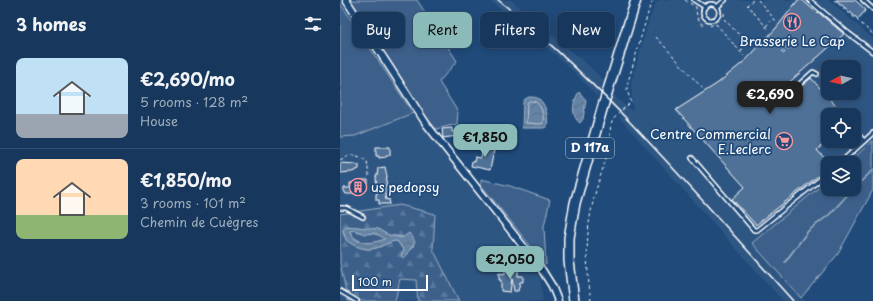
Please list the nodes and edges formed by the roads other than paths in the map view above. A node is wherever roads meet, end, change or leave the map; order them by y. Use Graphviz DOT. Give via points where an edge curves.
graph roads {
  1 [pos="346,0"];
  2 [pos="636,0"];
  3 [pos="694,0"];
  4 [pos="725,0"];
  5 [pos="810,0"];
  6 [pos="864,0"];
  7 [pos="705,7"];
  8 [pos="717,7"];
  9 [pos="873,9"];
  10 [pos="873,52"];
  11 [pos="817,74"];
  12 [pos="795,88"];
  13 [pos="873,133"];
  14 [pos="861,138"];
  15 [pos="864,141"];
  16 [pos="848,156"];
  17 [pos="692,158"];
  18 [pos="821,179"];
  19 [pos="340,208"];
  20 [pos="363,217"];
  21 [pos="340,291"];
  22 [pos="357,301"];
  23 [pos="558,301"];
  24 [pos="574,301"];
  1 -- 23 [label="street" via="427,124 542,270"];
  2 -- 24 [label="main road, D 117a" via="575,202 569,245"];
  3 -- 7 [label="lane"];
  4 -- 8 [label="lane"];
  5 -- 10 [label="lane"];
  6 -- 9 [label="lane"];
  7 -- 8 [label="lane" via="710,4"];
  7 -- 8 [label="lane" via="705,17 712,20 719,14"];
  11 -- 12 [label="lane" via="813,72"];
  13 -- 15 [label="lane"];
  14 -- 15 [label="lane"];
  15 -- 16 [label="lane"];
  17 -- 18 [label="lane" via="754,230"];
  19 -- 20 [label="lane" via="346,208"];
  21 -- 22 [label="lane"];
}
